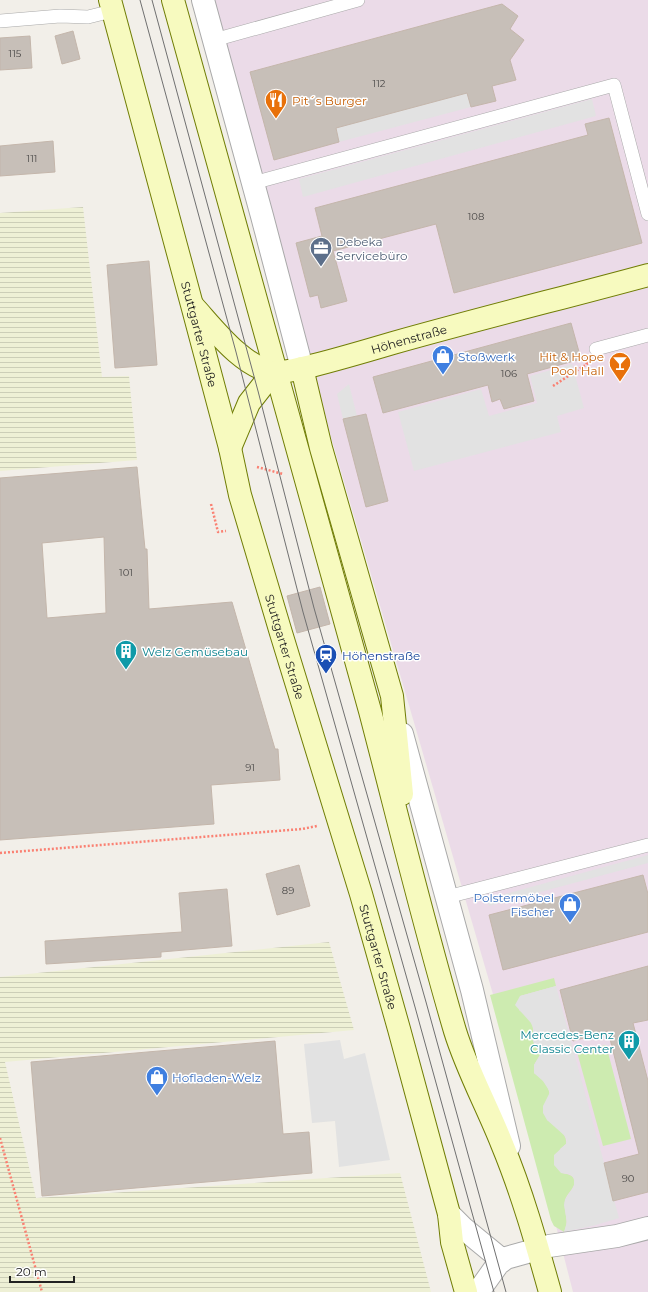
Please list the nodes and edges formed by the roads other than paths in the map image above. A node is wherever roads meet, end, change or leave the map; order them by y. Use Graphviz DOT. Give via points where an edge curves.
graph roads {
  1 [pos="173,0"];
  2 [pos="203,0"];
  3 [pos="358,0"];
  4 [pos="111,6"];
  5 [pos="0,21"];
  6 [pos="214,40"];
  7 [pos="253,183"];
  8 [pos="648,214"];
  9 [pos="648,275"];
  10 [pos="192,305"];
  11 [pos="648,335"];
  12 [pos="596,350"];
  13 [pos="302,368"];
  14 [pos="276,372"];
  15 [pos="230,448"];
  16 [pos="392,696"];
  17 [pos="648,845"];
  18 [pos="411,874"];
  19 [pos="447,897"];
  20 [pos="521,1193"];
  21 [pos="449,1214"];
  22 [pos="648,1228"];
  23 [pos="538,1249"];
  24 [pos="490,1276"];
  25 [pos="466,1292"];
  26 [pos="550,1292"];
  1 -- 14 [label="main road"];
  2 -- 6 [label="street"];
  3 -- 6 [label="lane"];
  4 -- 5 [label="lane" via="88,17 60,16"];
  4 -- 10 [label="main road, Stuttgarter Straße"];
  6 -- 7 [label="street"];
  7 -- 8 [label="lane" via="614,85"];
  7 -- 13 [label="street"];
  9 -- 13 [label="main road, Höhenstraße"];
  10 -- 14 [label="main road, Höhenstraße" via="236,352 263,369"];
  10 -- 15 [label="main road, Stuttgarter Straße"];
  11 -- 12 [label="lane"];
  13 -- 14 [label="main road, Höhenstraße"];
  13 -- 16 [label="main road" via="321,448"];
  14 -- 15 [label="main road" via="249,403"];
  14 -- 18 [label="main road"];
  15 -- 21 [label="main road, Stuttgarter Straße" via="244,509 361,894"];
  16 -- 18 [label="main road"];
  16 -- 19 [label="street"];
  17 -- 19 [label="lane"];
  18 -- 20 [label="main road" via="456,1035"];
  19 -- 20 [label="street"];
  20 -- 23 [label="main road"];
  21 -- 24 [label="street" via="463,1228"];
  21 -- 25 [label="main road, Stuttgarter Straße" via="452,1242"];
  22 -- 23 [label="street" via="617,1236"];
  23 -- 24 [label="street"];
  23 -- 26 [label="main road"];
}
